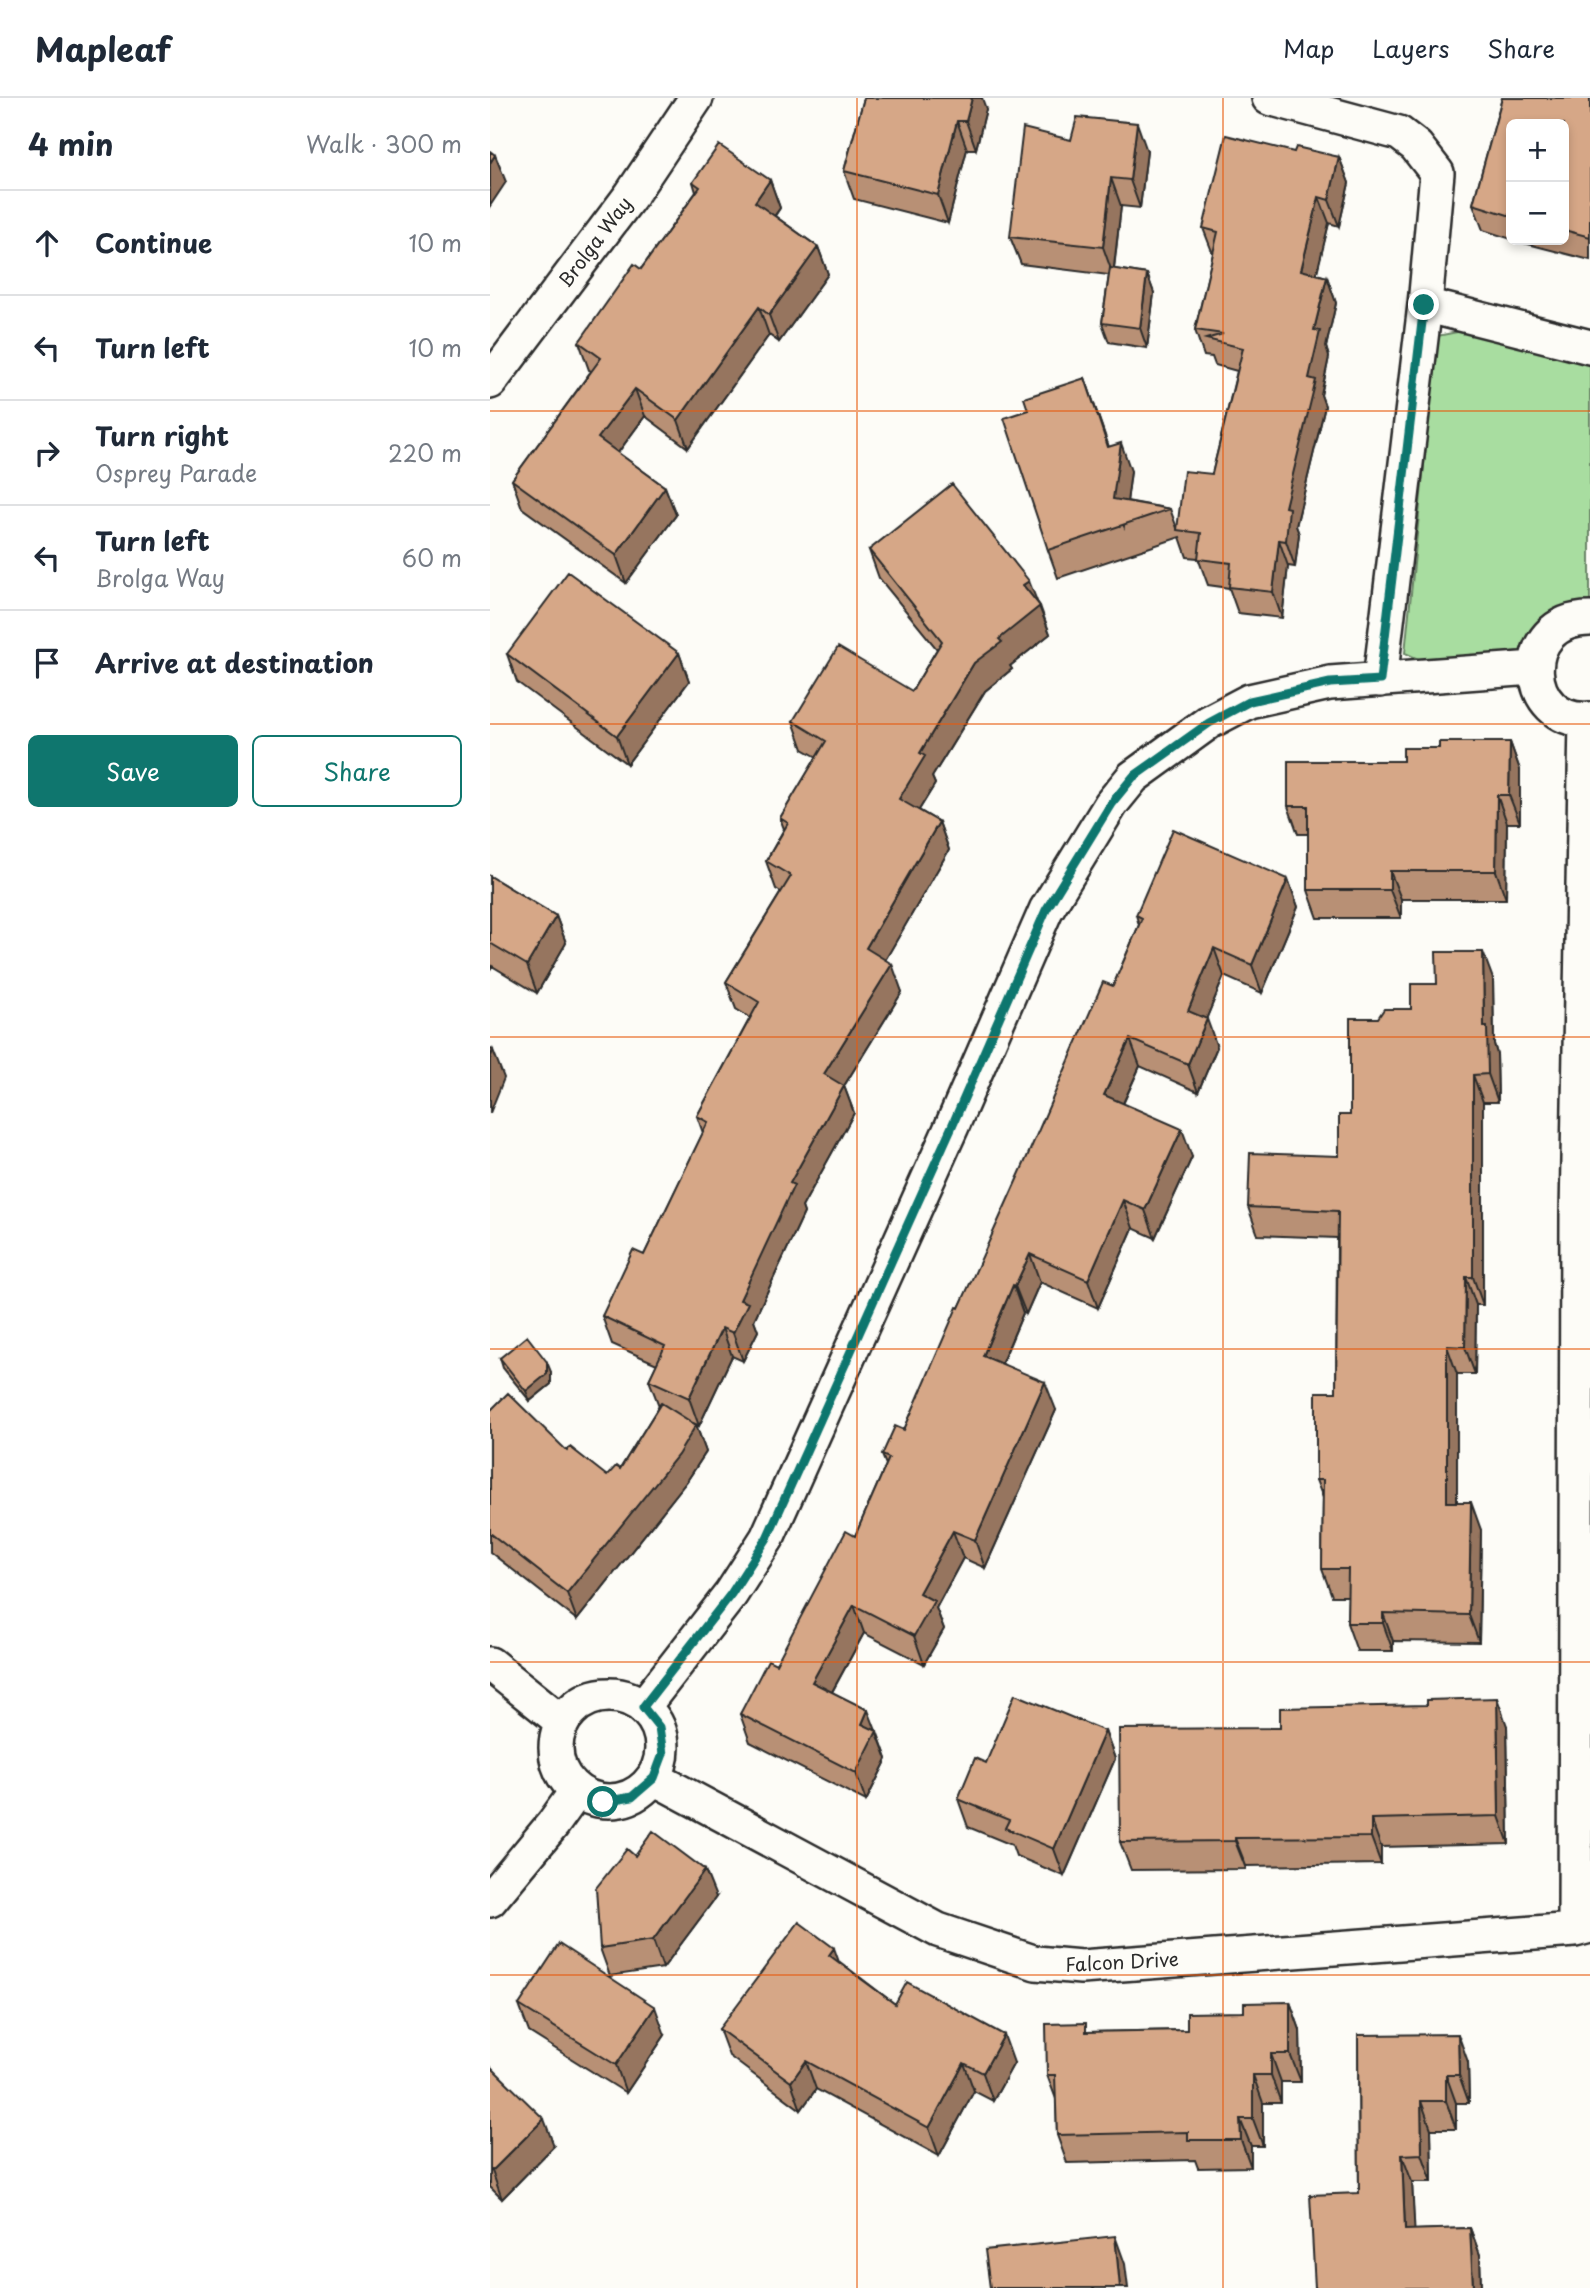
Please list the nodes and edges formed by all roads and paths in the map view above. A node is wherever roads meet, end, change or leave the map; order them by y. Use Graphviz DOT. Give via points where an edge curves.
graph roads {
  1 [pos="696,98"];
  2 [pos="1269,98"];
  3 [pos="1424,305"];
  4 [pos="1590,347"];
  5 [pos="490,382"];
  6 [pos="1590,619"];
  7 [pos="1535,668"];
  8 [pos="1380,680"];
  9 [pos="1588,719"];
  10 [pos="490,1664"];
  11 [pos="643,1707"];
  12 [pos="561,1721"];
  13 [pos="654,1778"];
  14 [pos="576,1792"];
  15 [pos="490,1900"];
  16 [pos="1582,1928"];
  1 -- 5 [label="street, Brolga Way" via="631,195"];
  2 -- 3 [label="street" via="1399,133 1416,145 1437,173"];
  3 -- 4 [label="street"];
  3 -- 8 [label="street"];
  6 -- 7 [label="street" via="1568,622 1551,632 1539,649"];
  7 -- 8 [label="street"];
  7 -- 9 [label="street" via="1544,698 1556,710"];
  8 -- 11 [label="street" via="1330,683 1250,701 1209,723 1133,777 1111,804 1046,910 767,1538 731,1594"];
  9 -- 16 [label="street" via="1577,1213"];
  10 -- 12 [label="street"];
  11 -- 12 [label="street" via="614,1695 584,1700"];
  11 -- 13 [label="street" via="659,1727 663,1754"];
  12 -- 14 [label="street" via="554,1746 559,1772"];
  13 -- 14 [label="street" via="632,1797 603,1802"];
  13 -- 16 [label="street, Falcon Drive" via="938,1930 1036,1963 1081,1967"];
  14 -- 15 [label="street"];
}
